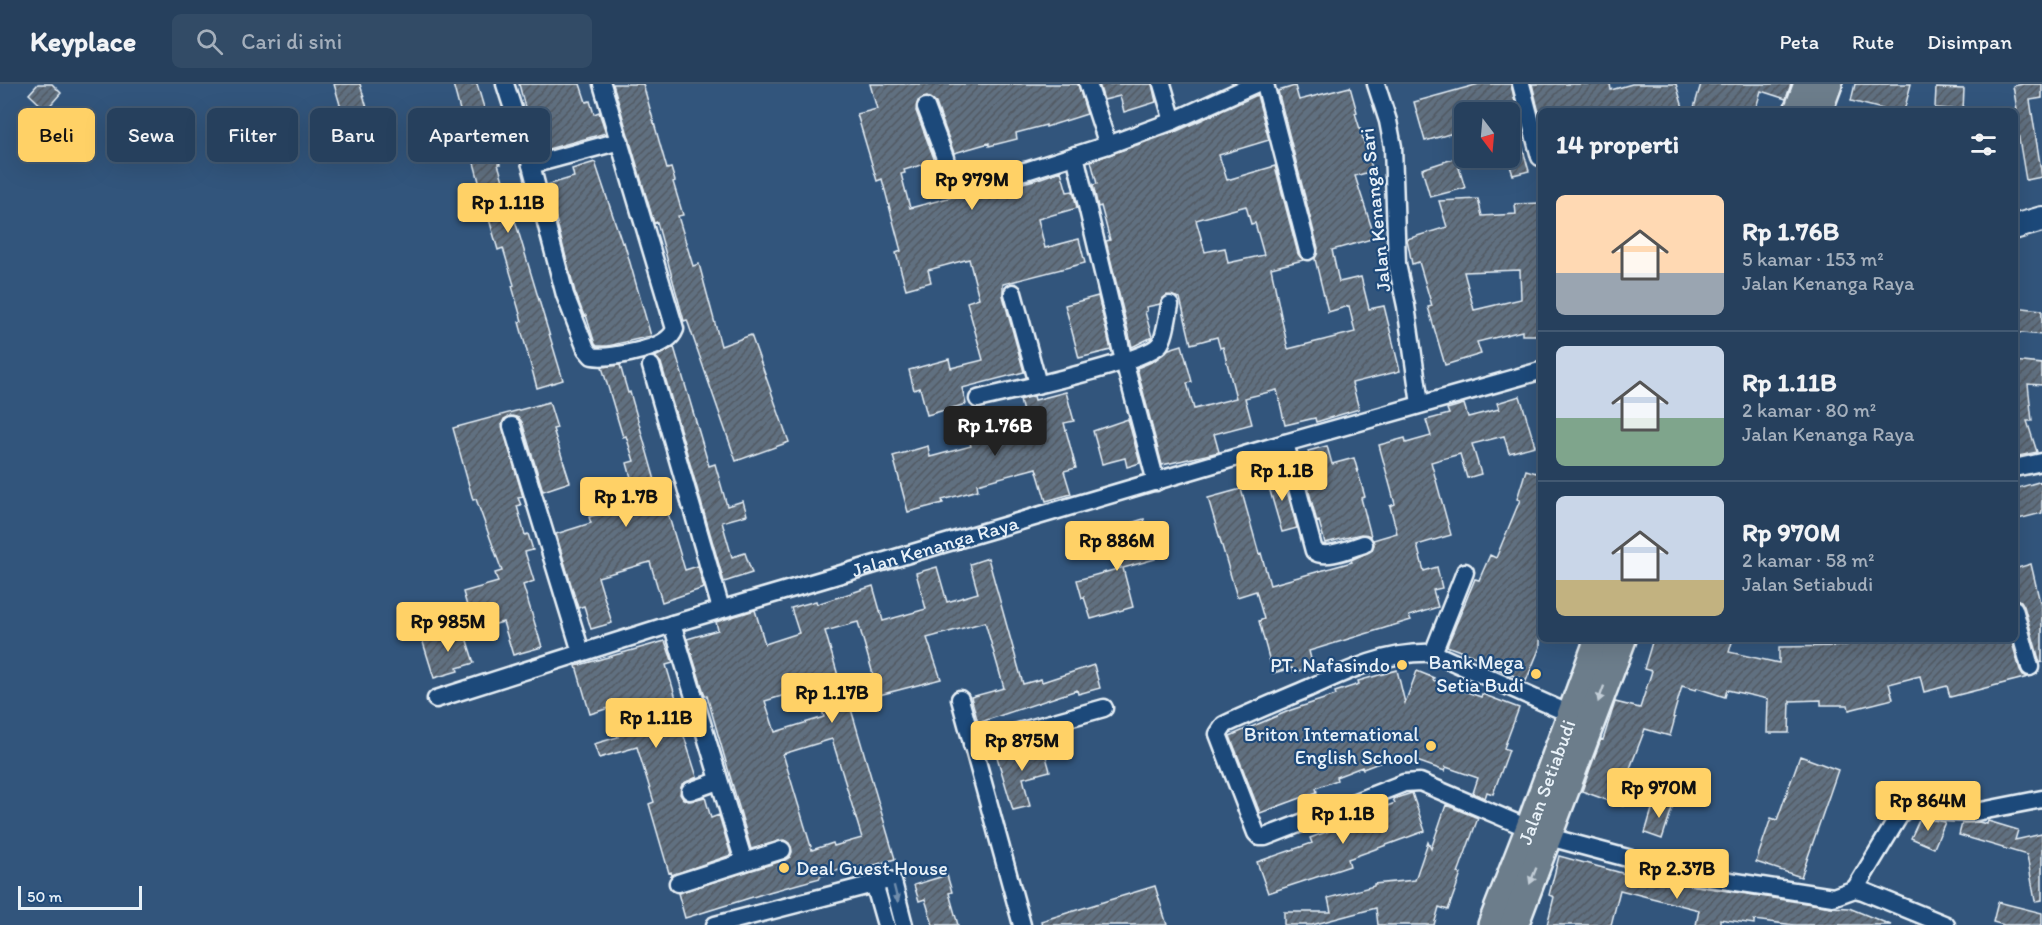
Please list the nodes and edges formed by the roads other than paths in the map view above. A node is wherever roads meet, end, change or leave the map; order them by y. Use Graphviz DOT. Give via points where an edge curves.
graph roads {
  1 [pos="505,84"];
  2 [pos="602,84"];
  3 [pos="1088,84"];
  4 [pos="1162,84"];
  5 [pos="1256,84"];
  6 [pos="1265,84"];
  7 [pos="1377,84"];
  8 [pos="1521,84"];
  9 [pos="1808,84"];
  10 [pos="1828,84"];
  11 [pos="926,106"];
  12 [pos="1799,108"];
  13 [pos="1819,108"];
  14 [pos="1173,121"];
  15 [pos="620,141"];
  16 [pos="1108,146"];
  17 [pos="1538,149"];
  18 [pos="1075,155"];
  19 [pos="531,165"];
  20 [pos="2042,219"];
  21 [pos="2018,226"];
  22 [pos="1308,251"];
  23 [pos="1013,293"];
  24 [pos="1170,305"];
  25 [pos="1124,361"];
  26 [pos="651,366"];
  27 [pos="1538,372"];
  28 [pos="1038,384"];
  29 [pos="978,399"];
  30 [pos="1420,404"];
  31 [pos="512,426"];
  32 [pos="1285,442"];
  33 [pos="2042,462"];
  34 [pos="2018,467"];
  35 [pos="1156,482"];
  36 [pos="1364,544"];
  37 [pos="1465,572"];
  38 [pos="721,609"];
  39 [pos="672,624"];
  40 [pos="2018,624"];
  41 [pos="1598,642"];
  42 [pos="1621,642"];
  43 [pos="581,651"];
  44 [pos="1433,653"];
  45 [pos="2030,667"];
  46 [pos="436,699"];
  47 [pos="960,699"];
  48 [pos="1104,708"];
  49 [pos="1570,714"];
  50 [pos="972,745"];
  51 [pos="718,781"];
  52 [pos="690,791"];
  53 [pos="2042,799"];
  54 [pos="1539,833"];
  55 [pos="782,850"];
  56 [pos="744,862"];
  57 [pos="678,883"];
  58 [pos="874,883"];
  59 [pos="1855,889"];
  60 [pos="715,925"];
  61 [pos="886,925"];
  62 [pos="904,925"];
  63 [pos="1022,925"];
  64 [pos="1492,925"];
  65 [pos="1514,925"];
  66 [pos="1946,925"];
  1 -- 19 [label="street"];
  2 -- 15 [label="street"];
  3 -- 16 [label="street"];
  4 -- 14 [label="street"];
  5 -- 14 [label="street"];
  6 -- 22 [label="street"];
  7 -- 30 [label="street, Jalan Kenanga Sari" via="1393,147 1397,264"];
  8 -- 17 [label="street"];
  9 -- 12 [label="main road"];
  10 -- 13 [label="main road"];
  11 -- 18 [label="street" via="950,182 955,187 1029,171"];
  14 -- 16 [label="street"];
  15 -- 19 [label="street"];
  15 -- 19 [label="street" via="675,329 662,343 630,353 597,357 586,349 565,296"];
  16 -- 18 [label="street"];
  18 -- 25 [label="street"];
  20 -- 21 [label="street"];
  23 -- 28 [label="street"];
  24 -- 25 [label="street" via="1161,343"];
  25 -- 28 [label="street"];
  25 -- 35 [label="street"];
  26 -- 38 [label="street"];
  27 -- 30 [label="street, Jalan Kenanga Raya"];
  28 -- 29 [label="street"];
  30 -- 32 [label="street, Jalan Kenanga Raya"];
  31 -- 43 [label="street"];
  32 -- 35 [label="street, Jalan Kenanga Raya"];
  32 -- 36 [label="street" via="1316,554"];
  33 -- 34 [label="street"];
  35 -- 38 [label="street, Jalan Kenanga Raya"];
  37 -- 44 [label="street"];
  38 -- 39 [label="street, Jalan Kenanga Raya"];
  39 -- 43 [label="street, Jalan Kenanga Raya"];
  39 -- 51 [label="street"];
  40 -- 45 [label="street"];
  41 -- 49 [label="main road, Jalan Setiabudi"];
  42 -- 54 [label="main road, Jalan Setiabudi, one-way"];
  43 -- 46 [label="street, Jalan Kenanga Raya"];
  44 -- 49 [label="street"];
  44 -- 54 [label="street" via="1403,654 1352,669 1221,727 1219,738 1257,833 1265,837 1413,782 1429,785"];
  47 -- 50 [label="street"];
  48 -- 50 [label="street"];
  49 -- 54 [label="main road, Jalan Setiabudi"];
  50 -- 63 [label="street"];
  51 -- 52 [label="street"];
  51 -- 56 [label="street"];
  53 -- 59 [label="street" via="1971,813 1908,808 1901,813"];
  54 -- 59 [label="street" via="1691,875 1833,897"];
  54 -- 64 [label="main road, Jalan Setiabudi"];
  54 -- 65 [label="main road, Jalan Setiabudi, one-way"];
  55 -- 56 [label="street"];
  56 -- 57 [label="street"];
  58 -- 60 [label="street"];
  58 -- 61 [label="street"];
  58 -- 62 [label="street, one-way" via="892,881"];
  59 -- 66 [label="street"];
}
